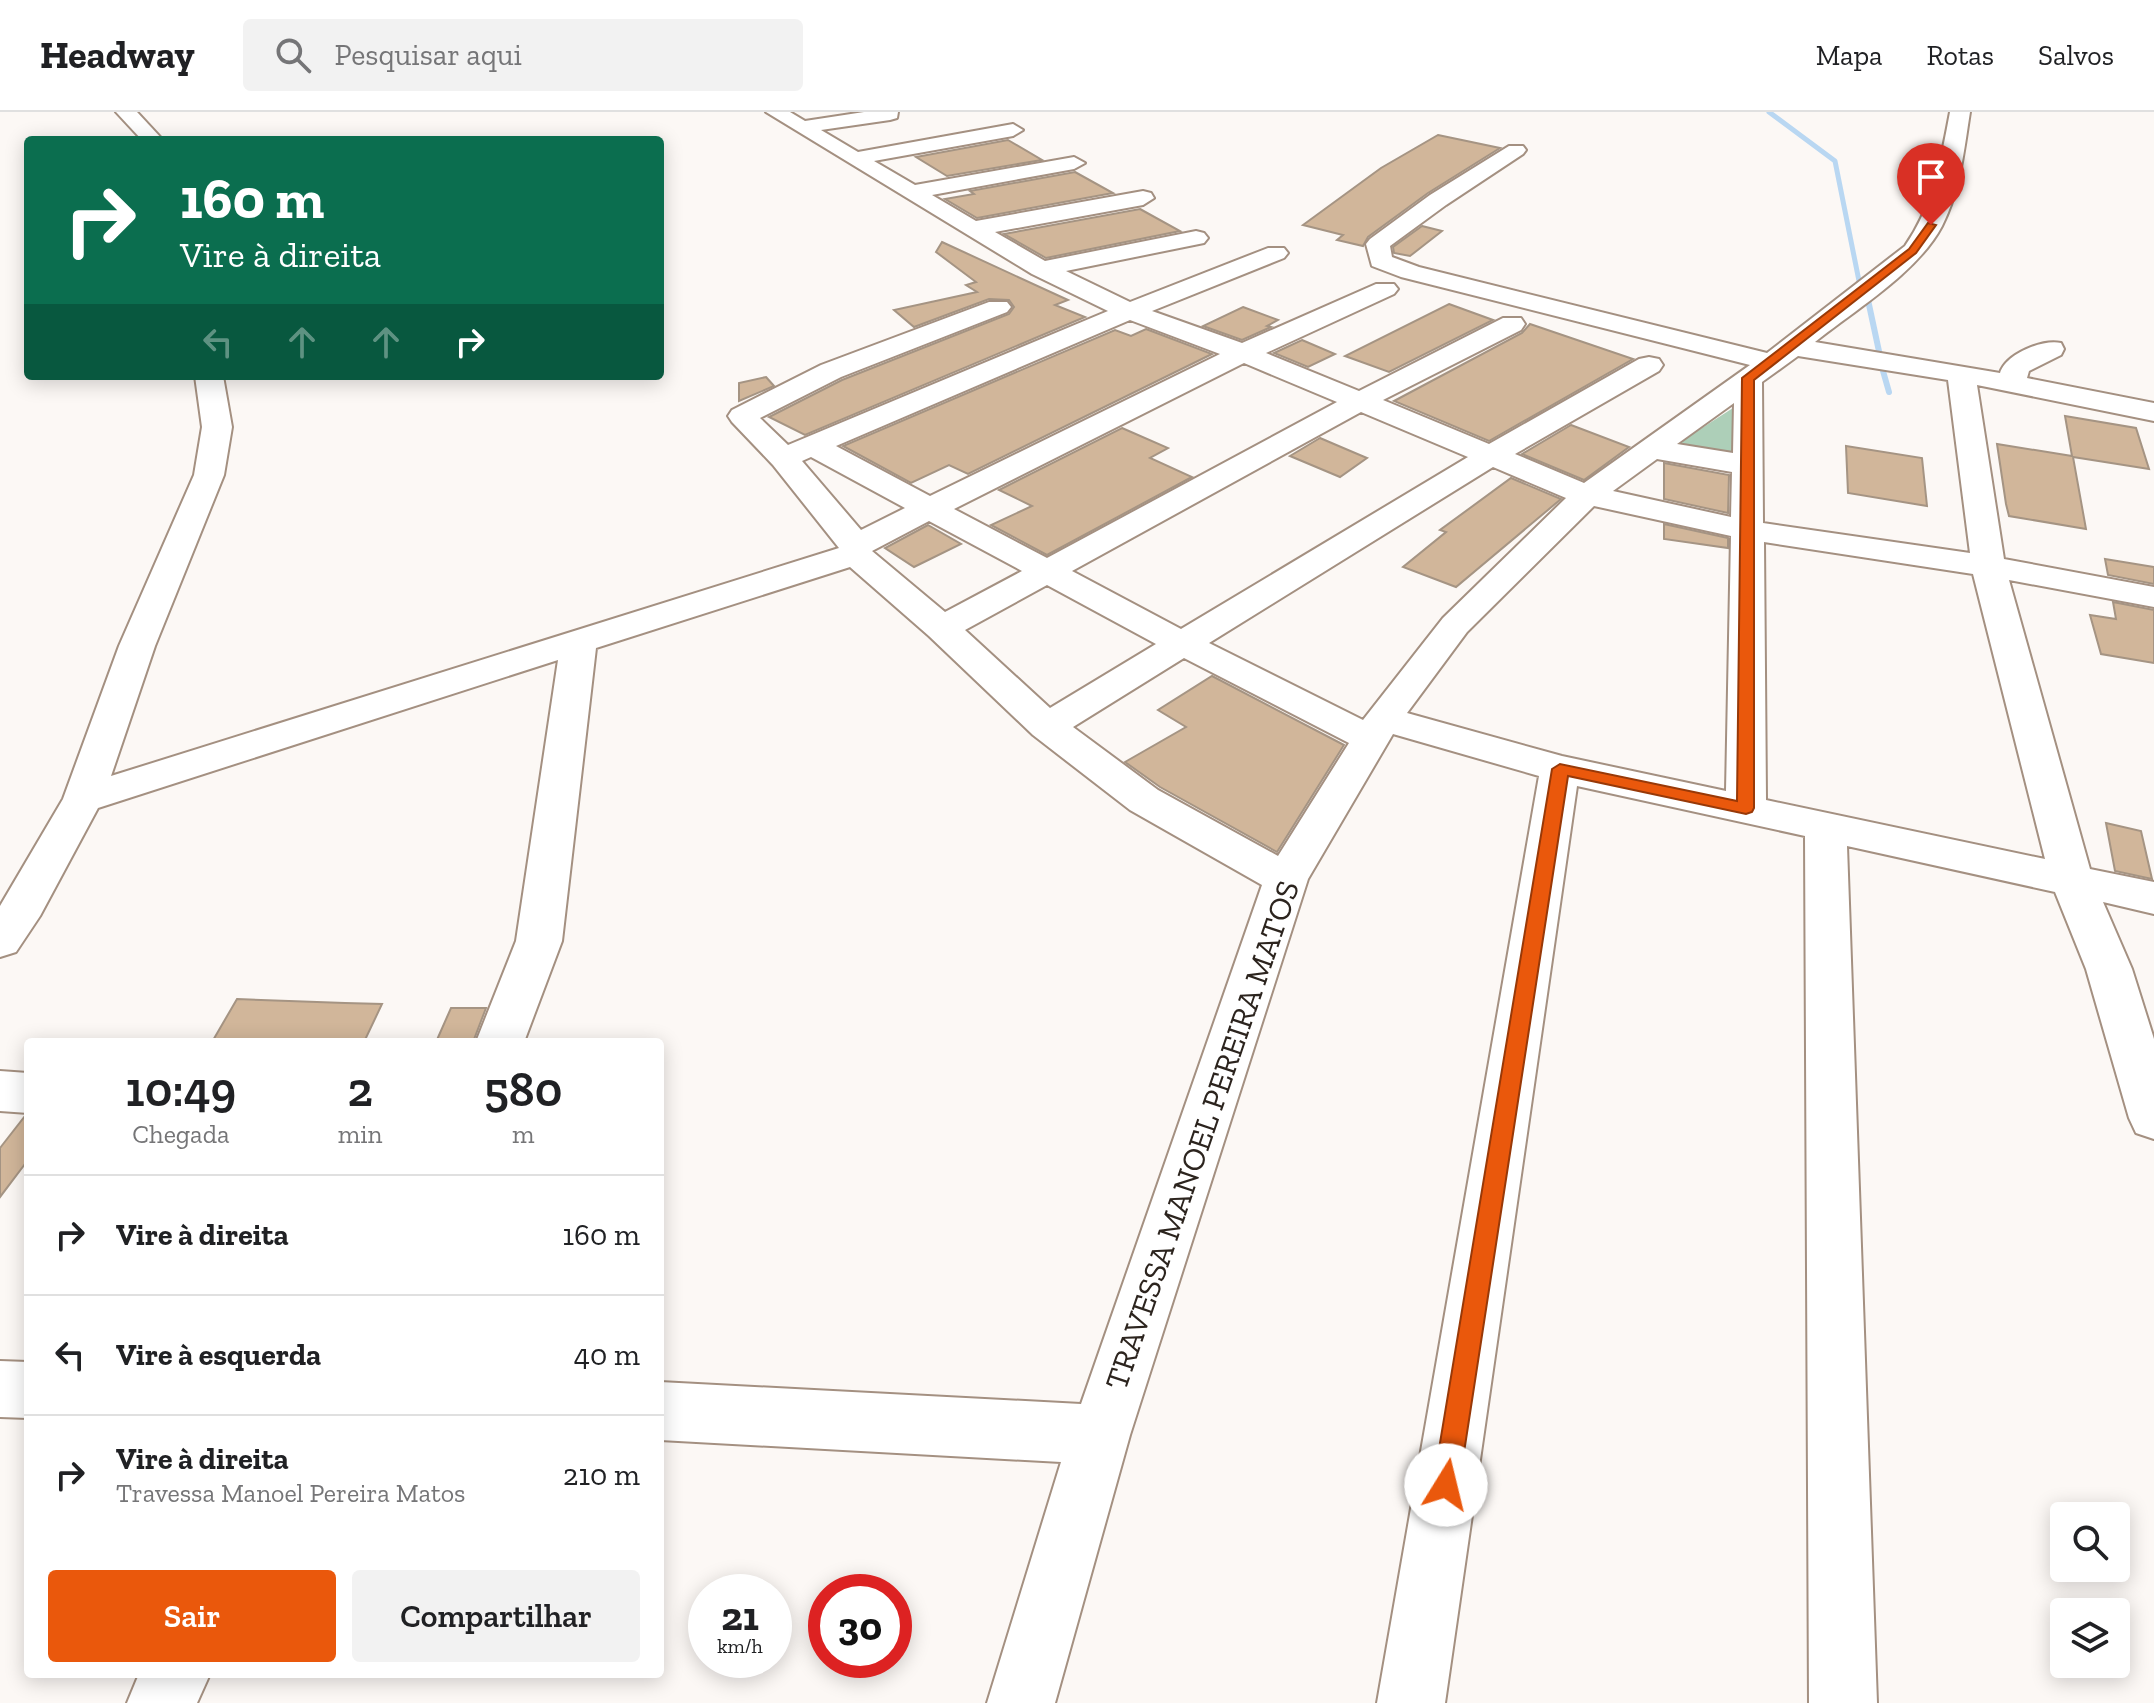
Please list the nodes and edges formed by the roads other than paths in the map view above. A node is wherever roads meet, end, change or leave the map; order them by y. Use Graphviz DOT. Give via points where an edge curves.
graph roads {
  1 [pos="126,112"];
  2 [pos="776,112"];
  3 [pos="1960,112"];
  4 [pos="890,114"];
  5 [pos="804,127"];
  6 [pos="1013,130"];
  7 [pos="149,136"];
  8 [pos="1516,150"];
  9 [pos="857,158"];
  10 [pos="1074,163"];
  11 [pos="914,192"];
  12 [pos="1143,198"];
  13 [pos="976,228"];
  14 [pos="1196,238"];
  15 [pos="1276,253"];
  16 [pos="1041,269"];
  17 [pos="1385,289"];
  18 [pos="998,307"];
  19 [pos="1129,311"];
  20 [pos="1512,324"];
  21 [pos="2051,349"];
  22 [pos="1243,353"];
  23 [pos="1771,362"];
  24 [pos="1649,365"];
  25 [pos="1961,374"];
  26 [pos="210,380"];
  27 [pos="2011,384"];
  28 [pos="1360,401"];
  29 [pos="2154,413"];
  30 [pos="1651,449"];
  31 [pos="798,452"];
  32 [pos="1492,455"];
  33 [pos="1748,465"];
  34 [pos="1587,495"];
  35 [pos="927,509"];
  36 [pos="1748,530"];
  37 [pos="855,549"];
  38 [pos="1988,566"];
  39 [pos="1049,572"];
  40 [pos="2154,597"];
  41 [pos="942,628"];
  42 [pos="579,640"];
  43 [pos="1183,644"];
  44 [pos="1047,726"];
  45 [pos="1377,729"];
  46 [pos="1560,769"];
  47 [pos="83,799"];
  48 [pos="1746,808"];
  49 [pos="1826,825"];
  50 [pos="1286,879"];
  51 [pos="2072,880"];
  52 [pos="2154,898"];
  53 [pos="0,940"];
  54 [pos="2109,969"];
  55 [pos="2154,1022"];
  56 [pos="502,1038"];
  57 [pos="0,1091"];
  58 [pos="24,1093"];
  59 [pos="2154,1118"];
  60 [pos="0,1389"];
  61 [pos="24,1390"];
  62 [pos="664,1411"];
  63 [pos="1100,1435"];
  64 [pos="174,1678"];
  65 [pos="161,1703"];
  66 [pos="1021,1703"];
  67 [pos="1411,1703"];
  68 [pos="1843,1703"];
  1 -- 7 [label="street"];
  2 -- 5 [label="street"];
  3 -- 23 [label="street, TRAVESSA MANOEL PEREIRA MATOS" via="1950,172 1931,225 1913,251"];
  4 -- 5 [label="street"];
  5 -- 9 [label="street"];
  6 -- 9 [label="street"];
  8 -- 23 [label="street" via="1378,244 1381,261"];
  9 -- 11 [label="street"];
  10 -- 11 [label="street"];
  11 -- 13 [label="street"];
  12 -- 13 [label="street"];
  13 -- 16 [label="street"];
  14 -- 16 [label="street"];
  15 -- 19 [label="street"];
  16 -- 19 [label="street"];
  17 -- 22 [label="street"];
  18 -- 31 [label="street" via="831,371 742,416"];
  19 -- 22 [label="street"];
  19 -- 31 [label="street"];
  20 -- 28 [label="street"];
  21 -- 27 [label="street" via="2016,367"];
  22 -- 28 [label="street"];
  22 -- 35 [label="street"];
  23 -- 25 [label="street"];
  23 -- 30 [label="street, TRAVESSA MANOEL PEREIRA MATOS"];
  23 -- 33 [label="street"];
  24 -- 32 [label="street"];
  25 -- 27 [label="street"];
  25 -- 38 [label="street"];
  26 -- 47 [label="street" via="217,427 209,475 137,646"];
  27 -- 29 [label="street"];
  28 -- 32 [label="street"];
  28 -- 39 [label="street"];
  30 -- 33 [label="street"];
  30 -- 34 [label="street, TRAVESSA MANOEL PEREIRA MATOS"];
  31 -- 35 [label="street"];
  31 -- 37 [label="street"];
  32 -- 34 [label="street"];
  32 -- 43 [label="street"];
  33 -- 36 [label="street"];
  34 -- 36 [label="street"];
  34 -- 45 [label="street, TRAVESSA MANOEL PEREIRA MATOS" via="1455,625"];
  35 -- 37 [label="street"];
  35 -- 39 [label="street"];
  36 -- 38 [label="street"];
  36 -- 48 [label="street"];
  37 -- 41 [label="street"];
  37 -- 42 [label="street"];
  38 -- 40 [label="street"];
  38 -- 51 [label="street"];
  39 -- 41 [label="street"];
  39 -- 43 [label="street"];
  41 -- 44 [label="street"];
  42 -- 47 [label="street"];
  42 -- 56 [label="street" via="539,941"];
  43 -- 44 [label="street"];
  43 -- 45 [label="street"];
  44 -- 50 [label="street" via="1144,800"];
  45 -- 46 [label="street"];
  45 -- 50 [label="street, TRAVESSA MANOEL PEREIRA MATOS"];
  46 -- 48 [label="street"];
  46 -- 67 [label="street"];
  47 -- 53 [label="street"];
  48 -- 49 [label="street"];
  49 -- 51 [label="street"];
  49 -- 68 [label="street"];
  50 -- 63 [label="street, TRAVESSA MANOEL PEREIRA MATOS"];
  51 -- 52 [label="street"];
  51 -- 54 [label="street"];
  54 -- 55 [label="street"];
  54 -- 59 [label="street"];
  57 -- 58 [label="street"];
  60 -- 61 [label="street"];
  62 -- 63 [label="street"];
  63 -- 66 [label="street, TRAVESSA MANOEL PEREIRA MATOS"];
  64 -- 65 [label="street"];
}
